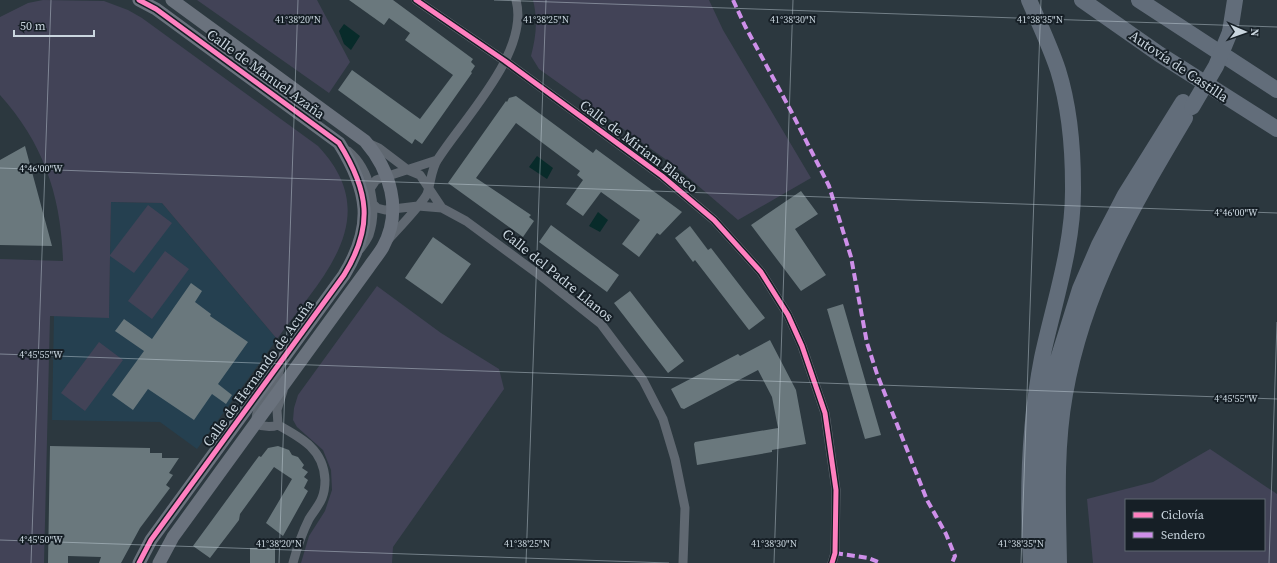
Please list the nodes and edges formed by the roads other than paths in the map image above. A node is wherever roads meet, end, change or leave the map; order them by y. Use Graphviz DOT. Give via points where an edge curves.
graph roads {
  1 [pos="139,0"];
  2 [pos="172,0"];
  3 [pos="416,0"];
  4 [pos="516,0"];
  5 [pos="1029,0"];
  6 [pos="1082,0"];
  7 [pos="1139,0"];
  8 [pos="1226,0"];
  9 [pos="1235,0"];
  10 [pos="1225,31"];
  11 [pos="505,61"];
  12 [pos="1277,90"];
  13 [pos="1188,104"];
  14 [pos="1277,129"];
  15 [pos="365,141"];
  16 [pos="437,160"];
  17 [pos="408,170"];
  18 [pos="387,175"];
  19 [pos="429,186"];
  20 [pos="365,187"];
  21 [pos="372,203"];
  22 [pos="418,206"];
  23 [pos="442,208"];
  24 [pos="393,210"];
  25 [pos="383,246"];
  26 [pos="354,258"];
  27 [pos="281,362"];
  28 [pos="267,409"];
  29 [pos="238,421"];
  30 [pos="256,424"];
  31 [pos="278,425"];
  32 [pos="139,563"];
  33 [pos="158,563"];
  34 [pos="293,563"];
  35 [pos="683,563"];
  36 [pos="832,563"];
  37 [pos="1031,563"];
  38 [pos="1044,563"];
  39 [pos="1059,563"];
  1 -- 20 [label="street, Calle de Manuel Azaña" via="156,9 339,143"];
  2 -- 15 [label="street, Calle de Manuel Azaña"];
  3 -- 11 [label="street, Calle de Miriam Blasco"];
  4 -- 11 [label="street, Calle de Hernando de Acuña" via="516,32"];
  5 -- 37 [label="highway" via="1058,70 1069,126 1073,186 1072,224 1042,360 1034,415 1030,483"];
  6 -- 14 [label="highway, Autovía de Castilla" via="1159,54"];
  7 -- 12 [label="highway"];
  8 -- 10 [label="highway"];
  9 -- 10 [label="highway"];
  10 -- 13 [label="highway" via="1207,62"];
  11 -- 16 [label="street, Calle de Hernando de Acuña"];
  11 -- 36 [label="street, Calle de Miriam Blasco" via="662,176 714,220 761,272 788,315 826,413 836,490 835,553"];
  13 -- 38 [label="highway" via="1125,195 1080,289 1055,369 1047,418"];
  13 -- 39 [label="highway" via="1112,247 1093,293 1077,346 1066,388 1062,417 1058,481"];
  15 -- 17 [label="street, Calle de Manuel Azaña" via="379,148"];
  15 -- 18 [label="street, Calle de Manuel Azaña"];
  16 -- 17 [label="street"];
  16 -- 19 [label="street, Calle de Hernando de Acuña"];
  17 -- 18 [label="street"];
  17 -- 19 [label="street, Calle de Manuel Azaña" via="420,175"];
  18 -- 20 [label="street"];
  18 -- 24 [label="street, Calle de Hernando de Acuña"];
  19 -- 22 [label="street, Calle de Hernando de Acuña"];
  19 -- 23 [label="street"];
  20 -- 21 [label="street, Calle de Hernando de Acuña"];
  20 -- 26 [label="street, Calle de Hernando de Acuña" via="363,226"];
  21 -- 24 [label="street" via="377,208"];
  21 -- 26 [label="street, Calle de Hernando de Acuña" via="369,237"];
  22 -- 23 [label="street, Calle del Padre Llanos"];
  22 -- 24 [label="street"];
  22 -- 25 [label="street, Calle de Hernando de Acuña"];
  23 -- 35 [label="street, Calle del Padre Llanos" via="466,221 601,324 643,380 663,419 676,459 685,508"];
  24 -- 25 [label="street, Calle de Hernando de Acuña" via="390,229"];
  25 -- 28 [label="street, Calle de Hernando de Acuña"];
  26 -- 27 [label="street, Calle de Hernando de Acuña"];
  27 -- 28 [label="street, Calle de Hernando de Acuña"];
  27 -- 29 [label="street, Calle de Hernando de Acuña"];
  28 -- 29 [label="street, Calle de Hernando de Acuña"];
  28 -- 30 [label="street, Calle de Hernando de Acuña"];
  28 -- 31 [label="street"];
  29 -- 32 [label="street, Calle de Hernando de Acuña" via="152,540"];
  30 -- 31 [label="street" via="271,428"];
  30 -- 33 [label="street, Calle de Hernando de Acuña" via="173,537"];
  31 -- 34 [label="street" via="299,436 312,447 325,469 323,497 309,520 296,549"];
}
